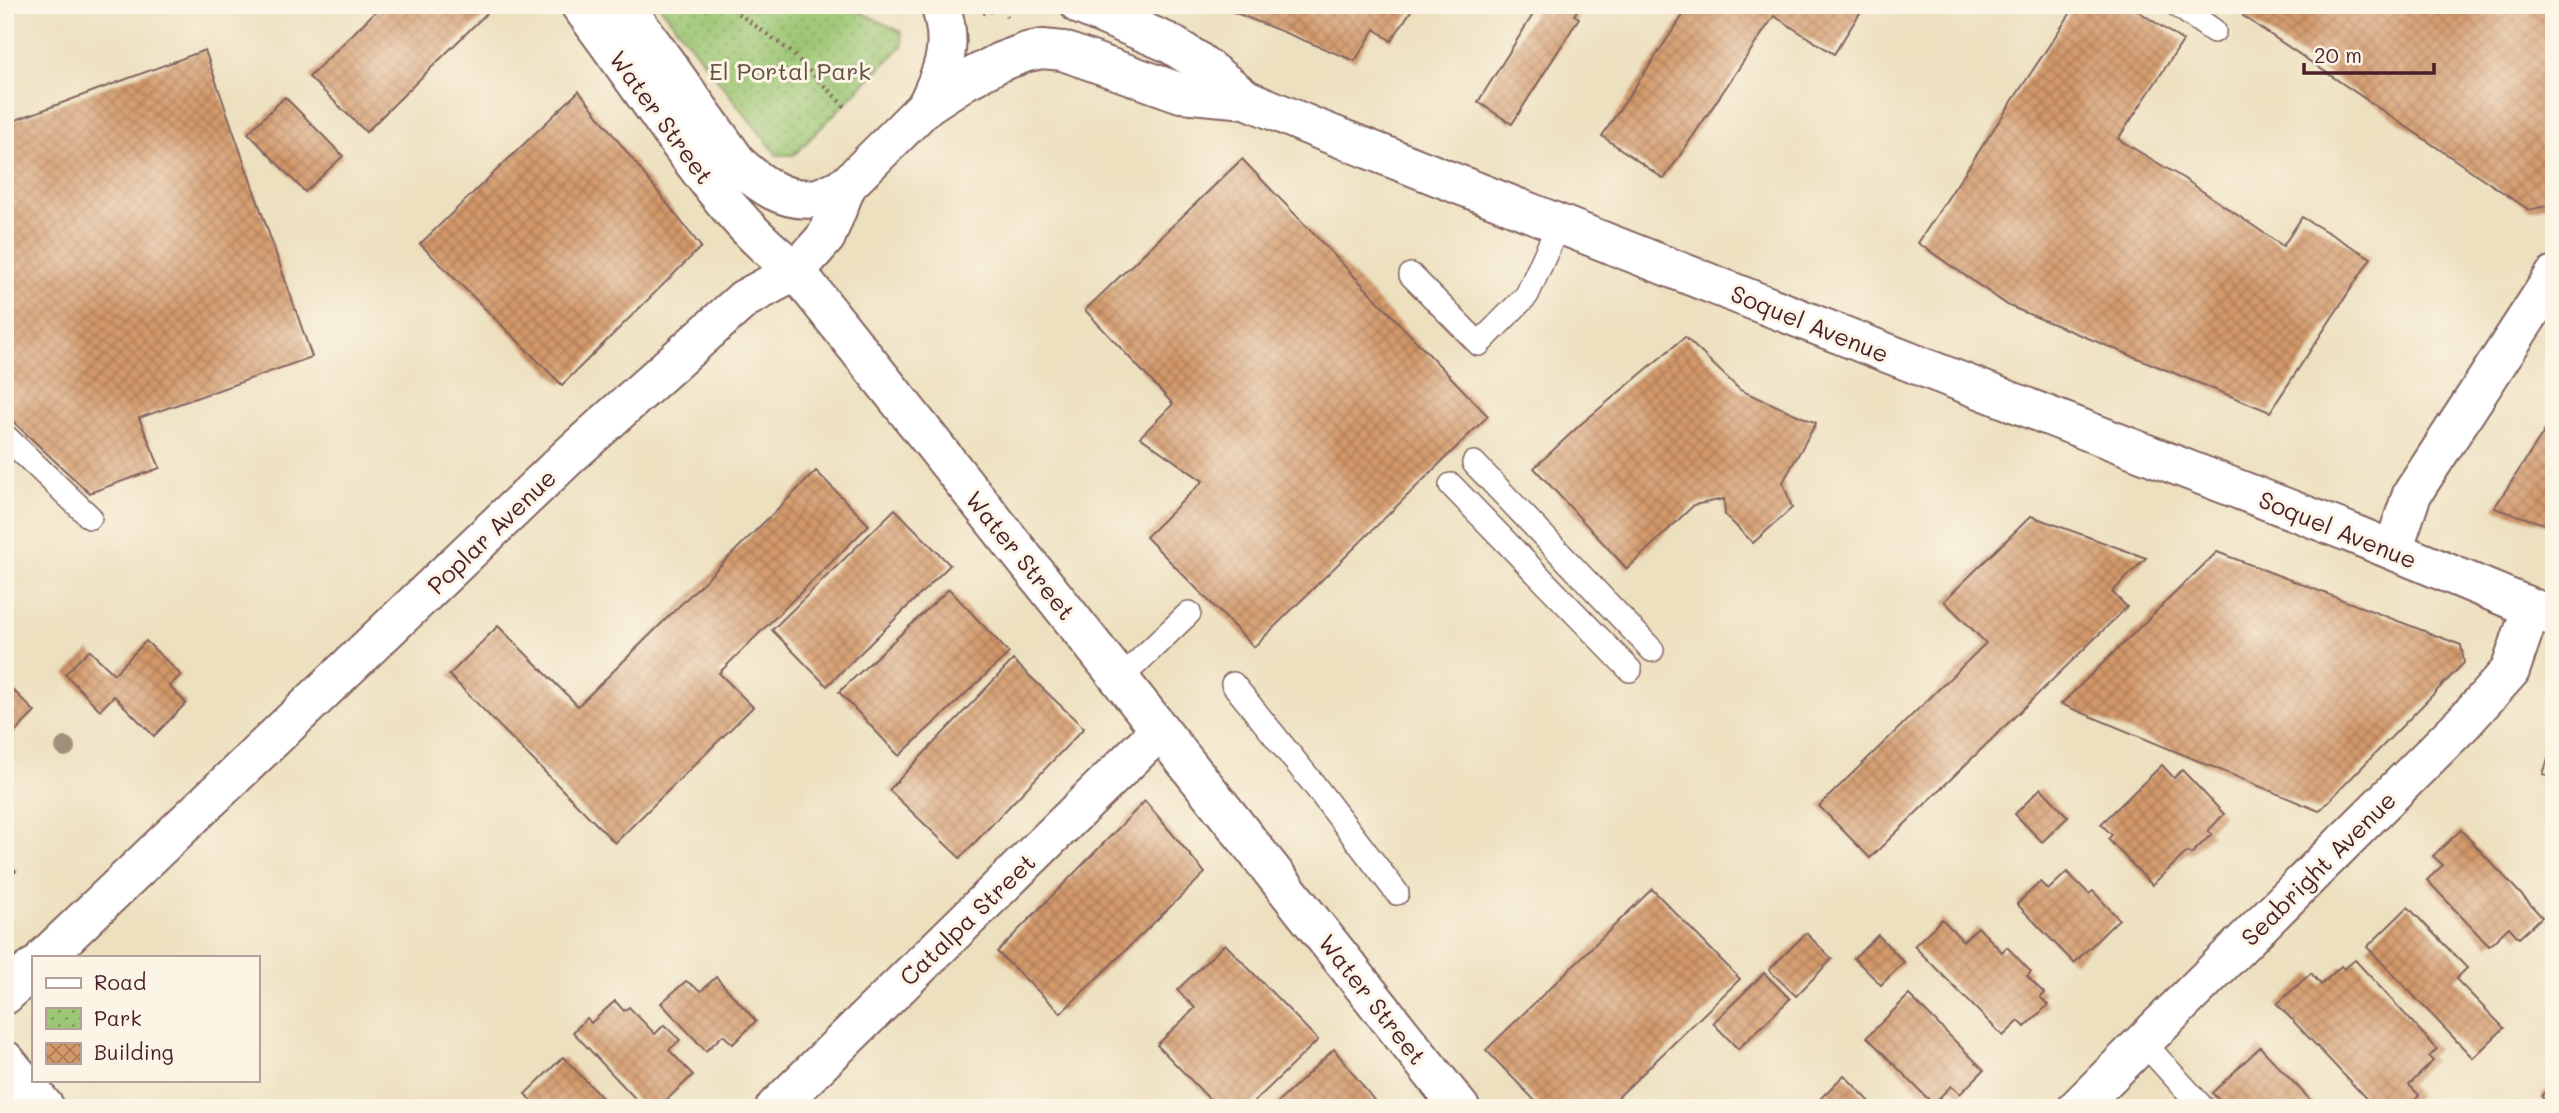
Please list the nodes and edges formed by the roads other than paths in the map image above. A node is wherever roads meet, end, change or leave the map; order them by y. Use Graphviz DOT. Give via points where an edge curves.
graph roads {
  1 [pos="580,5"];
  2 [pos="624,5"];
  3 [pos="940,5"];
  4 [pos="1080,5"];
  5 [pos="2177,5"];
  6 [pos="2214,31"];
  7 [pos="1246,99"];
  8 [pos="927,105"];
  9 [pos="847,186"];
  10 [pos="1559,224"];
  11 [pos="796,271"];
  12 [pos="1412,275"];
  13 [pos="2554,276"];
  14 [pos="5,436"];
  15 [pos="1474,463"];
  16 [pos="1451,485"];
  17 [pos="90,517"];
  18 [pos="2393,550"];
  19 [pos="2542,613"];
  20 [pos="1189,614"];
  21 [pos="1652,650"];
  22 [pos="1630,670"];
  23 [pos="1120,679"];
  24 [pos="1233,684"];
  25 [pos="1160,730"];
  26 [pos="1397,893"];
  27 [pos="46,956"];
  28 [pos="32,969"];
  29 [pos="5,995"];
  30 [pos="2143,1042"];
  31 [pos="5,1060"];
  32 [pos="45,1108"];
  33 [pos="775,1108"];
  34 [pos="1460,1108"];
  35 [pos="2077,1108"];
  36 [pos="2203,1108"];
  1 -- 11 [label="main road, Water Street" via="716,190 757,240"];
  2 -- 9 [label="main road" via="739,165 760,184 786,197 817,198"];
  3 -- 8 [label="main road" via="947,23 948,52"];
  4 -- 7 [label="main road, Soquel Avenue" via="1169,43"];
  5 -- 6 [label="lane"];
  7 -- 8 [label="main road" via="1181,93 1084,56 1043,49 1000,62"];
  7 -- 10 [label="main road, Soquel Avenue"];
  8 -- 9 [label="main road, Poplar Avenue"];
  9 -- 11 [label="main road, Poplar Avenue" via="826,237"];
  10 -- 12 [label="lane" via="1527,295 1479,344"];
  10 -- 18 [label="main road, Soquel Avenue"];
  11 -- 23 [label="main road, Water Street"];
  11 -- 27 [label="main road, Poplar Avenue" via="744,299 569,456"];
  13 -- 18 [label="main road" via="2412,494"];
  14 -- 17 [label="lane"];
  15 -- 21 [label="lane"];
  16 -- 22 [label="lane"];
  18 -- 19 [label="main road, Soquel Avenue"];
  19 -- 30 [label="main road, Seabright Avenue" via="2510,671 2464,722"];
  20 -- 23 [label="lane"];
  23 -- 25 [label="main road, Water Street"];
  24 -- 26 [label="lane"];
  25 -- 33 [label="main road, Catalpa Street"];
  25 -- 34 [label="main road, Water Street"];
  28 -- 29 [label="main road"];
  30 -- 35 [label="main road, Seabright Avenue"];
  30 -- 36 [label="lane"];
  31 -- 32 [label="main road"];
}
